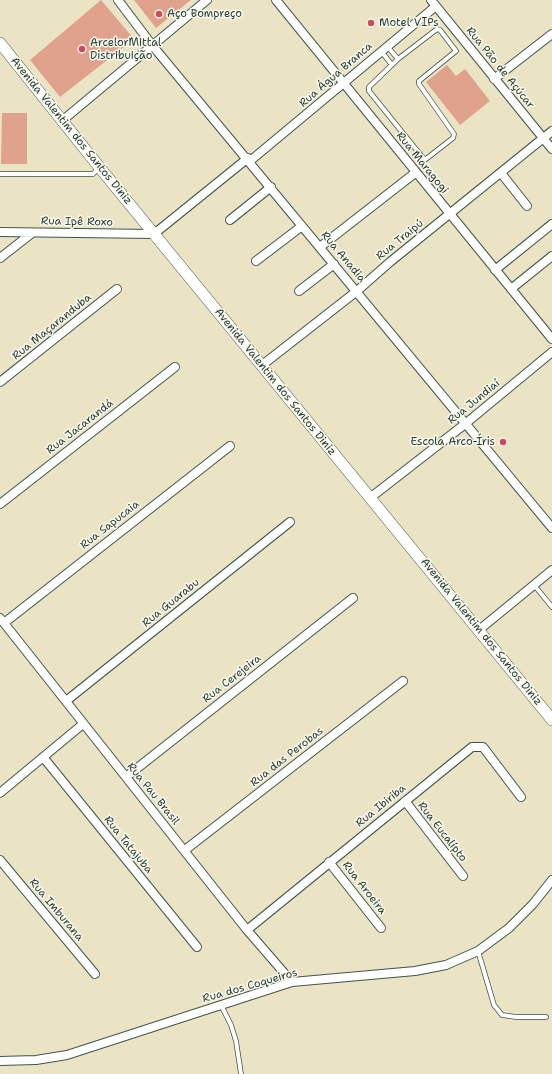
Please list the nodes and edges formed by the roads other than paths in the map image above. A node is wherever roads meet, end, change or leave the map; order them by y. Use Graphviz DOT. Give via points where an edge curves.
graph roads {
  1 [pos="118,0"];
  2 [pos="207,0"];
  3 [pos="276,0"];
  4 [pos="434,3"];
  5 [pos="552,34"];
  6 [pos="0,43"];
  7 [pos="152,44"];
  8 [pos="384,48"];
  9 [pos="398,59"];
  10 [pos="392,64"];
  11 [pos="494,79"];
  12 [pos="345,83"];
  13 [pos="63,120"];
  14 [pos="552,131"];
  15 [pos="543,138"];
  16 [pos="552,149"];
  17 [pos="249,160"];
  18 [pos="100,168"];
  19 [pos="415,173"];
  20 [pos="501,173"];
  21 [pos="0,174"];
  22 [pos="271,187"];
  23 [pos="527,206"];
  24 [pos="450,215"];
  25 [pos="230,220"];
  26 [pos="552,224"];
  27 [pos="302,226"];
  28 [pos="0,232"];
  29 [pos="18,232"];
  30 [pos="32,233"];
  31 [pos="154,234"];
  32 [pos="19,243"];
  33 [pos="320,247"];
  34 [pos="552,256"];
  35 [pos="0,258"];
  36 [pos="256,262"];
  37 [pos="334,264"];
  38 [pos="495,270"];
  39 [pos="117,289"];
  40 [pos="511,289"];
  41 [pos="299,291"];
  42 [pos="357,291"];
  43 [pos="552,339"];
  44 [pos="552,352"];
  45 [pos="261,366"];
  46 [pos="174,367"];
  47 [pos="0,382"];
  48 [pos="465,424"];
  49 [pos="230,446"];
  50 [pos="370,498"];
  51 [pos="0,504"];
  52 [pos="290,522"];
  53 [pos="552,528"];
  54 [pos="552,570"];
  55 [pos="533,585"];
  56 [pos="353,598"];
  57 [pos="552,607"];
  58 [pos="2,620"];
  59 [pos="479,630"];
  60 [pos="403,681"];
  61 [pos="66,701"];
  62 [pos="552,720"];
  63 [pos="83,724"];
  64 [pos="43,757"];
  65 [pos="126,777"];
  66 [pos="0,793"];
  67 [pos="521,797"];
  68 [pos="405,801"];
  69 [pos="184,850"];
  70 [pos="0,860"];
  71 [pos="329,862"];
  72 [pos="463,876"];
  73 [pos="552,880"];
  74 [pos="381,928"];
  75 [pos="248,930"];
  76 [pos="197,947"];
  77 [pos="478,951"];
  78 [pos="95,974"];
  79 [pos="292,982"];
  80 [pos="221,1005"];
  81 [pos="546,1017"];
  82 [pos="0,1061"];
  83 [pos="241,1074"];
  1 -- 7 [label="street, Rua Anadia"];
  2 -- 7 [label="street"];
  3 -- 12 [label="street, Rua Maragogi"];
  4 -- 8 [label="street, Rua Água Branca"];
  4 -- 11 [label="street, Rua Pão de Açúcar"];
  5 -- 11 [label="street"];
  6 -- 13 [label="street, Avenida Valentim dos Santos Diniz"];
  7 -- 13 [label="street"];
  7 -- 17 [label="street, Rua Anadia"];
  8 -- 9 [label="lane"];
  8 -- 10 [label="lane"];
  8 -- 12 [label="street, Rua Água Branca"];
  9 -- 10 [label="lane"];
  9 -- 10 [label="lane" via="438,29 455,49 455,52 419,81 420,88 454,134 453,138 428,158 422,158 369,91 370,85"];
  11 -- 15 [label="street, Rua Pão de Açúcar"];
  12 -- 17 [label="street, Rua Água Branca"];
  12 -- 19 [label="street, Rua Maragogi"];
  13 -- 18 [label="street, Avenida Valentim dos Santos Diniz"];
  14 -- 15 [label="street, Rua Traipú"];
  15 -- 16 [label="street, Rua Pão de Açúcar"];
  15 -- 20 [label="street, Rua Traipú"];
  17 -- 22 [label="street, Rua Anadia"];
  17 -- 31 [label="street, Rua Água Branca"];
  18 -- 21 [label="lane" via="93,174"];
  18 -- 31 [label="street, Avenida Valentim dos Santos Diniz"];
  19 -- 24 [label="street, Rua Maragogi"];
  19 -- 33 [label="street"];
  20 -- 23 [label="street"];
  20 -- 24 [label="street, Rua Traipú"];
  22 -- 25 [label="street"];
  22 -- 27 [label="street, Rua Anadia"];
  24 -- 38 [label="street, Rua Maragogi"];
  24 -- 42 [label="street, Rua Traipú"];
  26 -- 38 [label="street"];
  27 -- 33 [label="street, Rua Anadia"];
  27 -- 36 [label="street"];
  28 -- 29 [label="street, Rua Ipê Roxo"];
  29 -- 30 [label="street, Rua Ipê Roxo"];
  29 -- 32 [label="street"];
  30 -- 31 [label="street, Rua Ipê Roxo"];
  30 -- 32 [label="street"];
  31 -- 45 [label="street, Avenida Valentim dos Santos Diniz"];
  32 -- 35 [label="street"];
  33 -- 37 [label="street, Rua Anadia"];
  34 -- 40 [label="street"];
  37 -- 41 [label="street"];
  37 -- 42 [label="street, Rua Anadia"];
  38 -- 40 [label="street, Rua Maragogi"];
  39 -- 47 [label="street, Rua Maçaranduba"];
  40 -- 43 [label="street, Rua Maragogi"];
  42 -- 45 [label="street, Rua Traipú"];
  42 -- 48 [label="street, Rua Anadia"];
  44 -- 48 [label="street, Rua Jundiaí"];
  45 -- 50 [label="street, Avenida Valentim dos Santos Diniz"];
  46 -- 51 [label="street, Rua Jacarandá"];
  48 -- 50 [label="street, Rua Jundiaí"];
  48 -- 53 [label="street, Rua Anadia"];
  49 -- 58 [label="street, Rua Sapucaia"];
  50 -- 59 [label="street, Avenida Valentim dos Santos Diniz"];
  52 -- 61 [label="street, Rua Guarabu"];
  54 -- 55 [label="street"];
  55 -- 57 [label="lane"];
  55 -- 59 [label="street"];
  56 -- 65 [label="street, Rua Cerejeira"];
  58 -- 61 [label="street, Rua Pau Brasil"];
  59 -- 62 [label="street, Avenida Valentim dos Santos Diniz"];
  60 -- 69 [label="street, Rua das Perobas"];
  61 -- 63 [label="street, Rua Pau Brasil"];
  63 -- 64 [label="street"];
  63 -- 65 [label="street, Rua Pau Brasil"];
  64 -- 66 [label="street"];
  64 -- 76 [label="street, Rua Tatajuba"];
  65 -- 69 [label="street, Rua Pau Brasil"];
  67 -- 68 [label="street, Rua Ibiriba" via="483,747 479,746 472,747"];
  68 -- 71 [label="street, Rua Ibiriba"];
  68 -- 72 [label="street, Rua Eucalípto"];
  69 -- 75 [label="street, Rua Pau Brasil"];
  70 -- 78 [label="street, Rua Imburana"];
  71 -- 74 [label="street, Rua Aroeira"];
  71 -- 75 [label="street, Rua Ibiriba"];
  73 -- 77 [label="street, Rua dos Coqueiros" via="509,928"];
  75 -- 79 [label="street, Rua Pau Brasil"];
  77 -- 79 [label="street, Rua dos Coqueiros" via="446,965 415,971"];
  77 -- 81 [label="lane" via="494,1005 502,1015"];
  79 -- 80 [label="street, Rua dos Coqueiros"];
  80 -- 82 [label="street, Rua dos Coqueiros" via="67,1055 36,1060"];
  80 -- 83 [label="lane" via="236,1041"];
}
